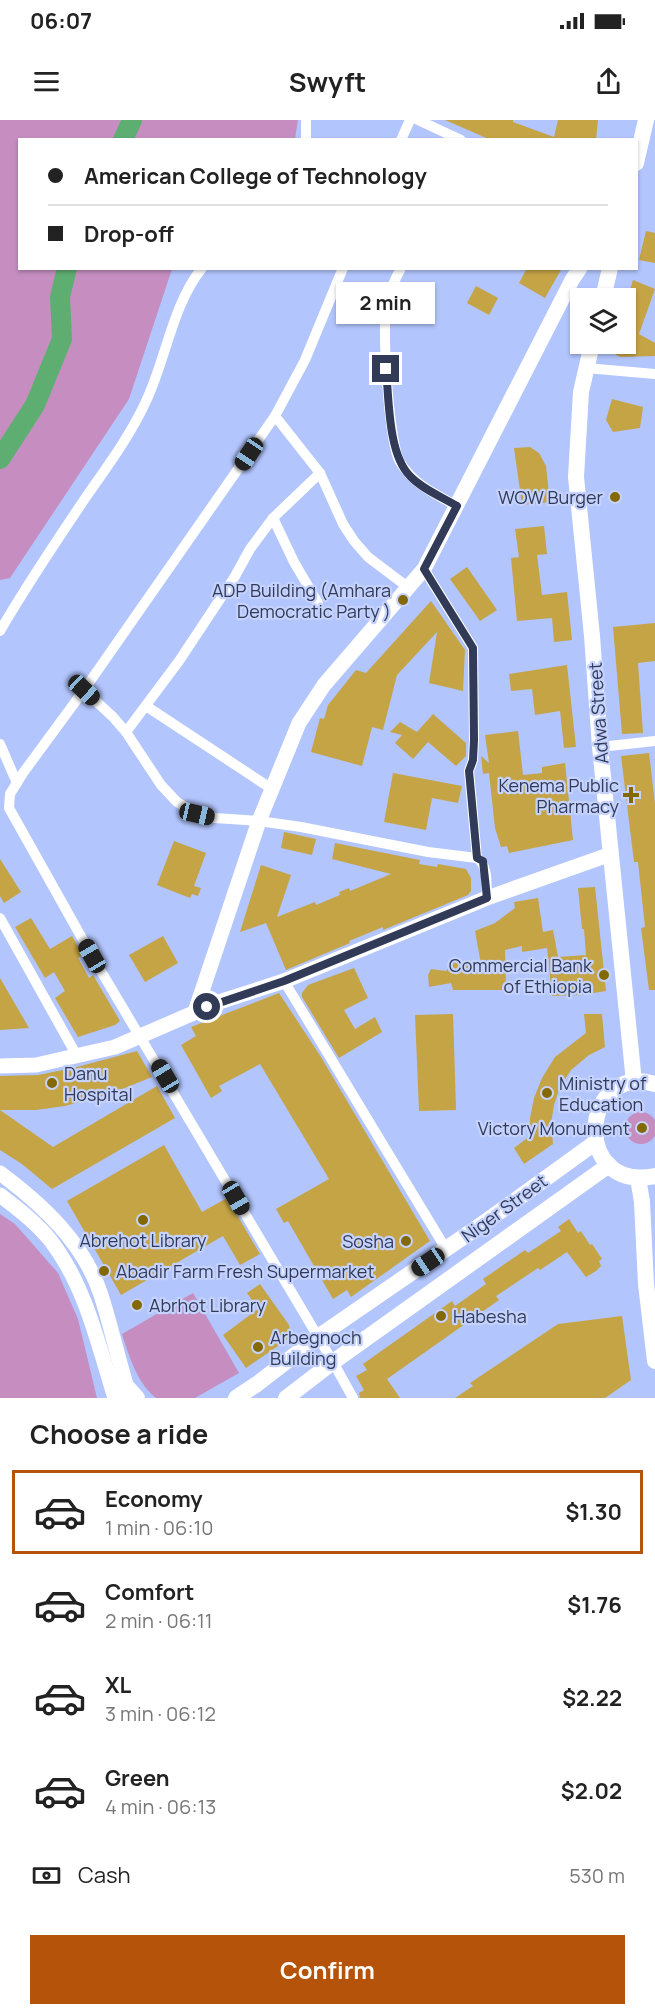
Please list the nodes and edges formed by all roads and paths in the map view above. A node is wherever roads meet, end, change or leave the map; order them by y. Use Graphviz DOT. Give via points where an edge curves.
graph roads {
  1 [pos="306,120"];
  2 [pos="410,120"];
  3 [pos="418,120"];
  4 [pos="646,120"];
  5 [pos="306,138"];
  6 [pos="402,138"];
  7 [pos="457,138"];
  8 [pos="638,154"];
  9 [pos="200,270"];
  10 [pos="342,270"];
  11 [pos="400,270"];
  12 [pos="579,270"];
  13 [pos="610,270"];
  14 [pos="605,288"];
  15 [pos="590,354"];
  16 [pos="586,368"];
  17 [pos="655,374"];
  18 [pos="275,416"];
  19 [pos="320,473"];
  20 [pos="457,506"];
  21 [pos="273,518"];
  22 [pos="424,569"];
  23 [pos="409,588"];
  24 [pos="318,603"];
  25 [pos="0,631"];
  26 [pos="84,690"];
  27 [pos="146,706"];
  28 [pos="126,732"];
  29 [pos="655,741"];
  30 [pos="0,744"];
  31 [pos="600,747"];
  32 [pos="17,783"];
  33 [pos="272,789"];
  34 [pos="259,821"];
  35 [pos="611,854"];
  36 [pos="477,858"];
  37 [pos="487,898"];
  38 [pos="0,918"];
  39 [pos="284,981"];
  40 [pos="195,1012"];
  41 [pos="141,1036"];
  42 [pos="76,1056"];
  43 [pos="0,1066"];
  44 [pos="634,1082"];
  45 [pos="655,1084"];
  46 [pos="596,1142"];
  47 [pos="609,1165"];
  48 [pos="0,1173"];
  49 [pos="647,1177"];
  50 [pos="0,1195"];
  51 [pos="37,1202"];
  52 [pos="26,1215"];
  53 [pos="446,1250"];
  54 [pos="318,1337"];
  55 [pos="655,1361"];
  56 [pos="333,1362"];
  57 [pos="123,1396"];
  58 [pos="236,1398"];
  59 [pos="286,1398"];
  60 [pos="353,1398"];
  1 -- 5 [label="street"];
  2 -- 6 [label="street"];
  3 -- 7 [label="street"];
  4 -- 8 [label="main road"];
  9 -- 25 [label="street" via="177,317 147,399 120,448 30,579"];
  10 -- 18 [label="street" via="305,360"];
  11 -- 20 [label="street" via="386,304 384,346 398,459 409,476"];
  12 -- 20 [label="street"];
  13 -- 14 [label="main road"];
  15 -- 16 [label="main road, Adwa Street"];
  16 -- 17 [label="street"];
  16 -- 31 [label="main road, Adwa Street" via="576,477"];
  18 -- 19 [label="street"];
  18 -- 26 [label="street"];
  19 -- 21 [label="street"];
  19 -- 23 [label="street" via="354,541 368,557"];
  20 -- 22 [label="street"];
  21 -- 24 [label="street"];
  21 -- 27 [label="street"];
  22 -- 23 [label="street"];
  22 -- 36 [label="street" via="473,648 474,740 469,771"];
  23 -- 33 [label="street" via="324,685 299,723"];
  26 -- 28 [label="street"];
  26 -- 32 [label="street"];
  27 -- 28 [label="street"];
  27 -- 33 [label="street"];
  28 -- 34 [label="street" via="160,785 177,802 197,814"];
  29 -- 31 [label="street"];
  30 -- 32 [label="street"];
  31 -- 35 [label="main road, Adwa Street"];
  32 -- 41 [label="street" via="10,794 9,808"];
  33 -- 34 [label="street"];
  34 -- 36 [label="street"];
  34 -- 40 [label="street"];
  35 -- 37 [label="street"];
  35 -- 44 [label="main road, Adwa Street"];
  36 -- 37 [label="street" via="483,861"];
  37 -- 39 [label="street"];
  38 -- 42 [label="street"];
  39 -- 40 [label="street"];
  39 -- 53 [label="street"];
  40 -- 41 [label="street"];
  41 -- 42 [label="street"];
  41 -- 54 [label="street"];
  42 -- 43 [label="street" via="36,1065"];
  44 -- 45 [label="main road"];
  44 -- 46 [label="main road" via="609,1094 601,1105 595,1118"];
  46 -- 47 [label="main road"];
  46 -- 53 [label="main road, Niger Street"];
  47 -- 49 [label="main road" via="622,1173"];
  47 -- 56 [label="main road, Niger Street"];
  48 -- 51 [label="street"];
  49 -- 55 [label="main road" via="642,1202"];
  50 -- 52 [label="street"];
  51 -- 52 [label="street"];
  51 -- 57 [label="street" via="64,1229 100,1293"];
  52 -- 57 [label="street" via="50,1239 78,1286"];
  53 -- 54 [label="main road, Niger Street"];
  54 -- 56 [label="street"];
  54 -- 58 [label="main road, Niger Street"];
  56 -- 59 [label="main road, Niger Street"];
  56 -- 60 [label="street"];
}
